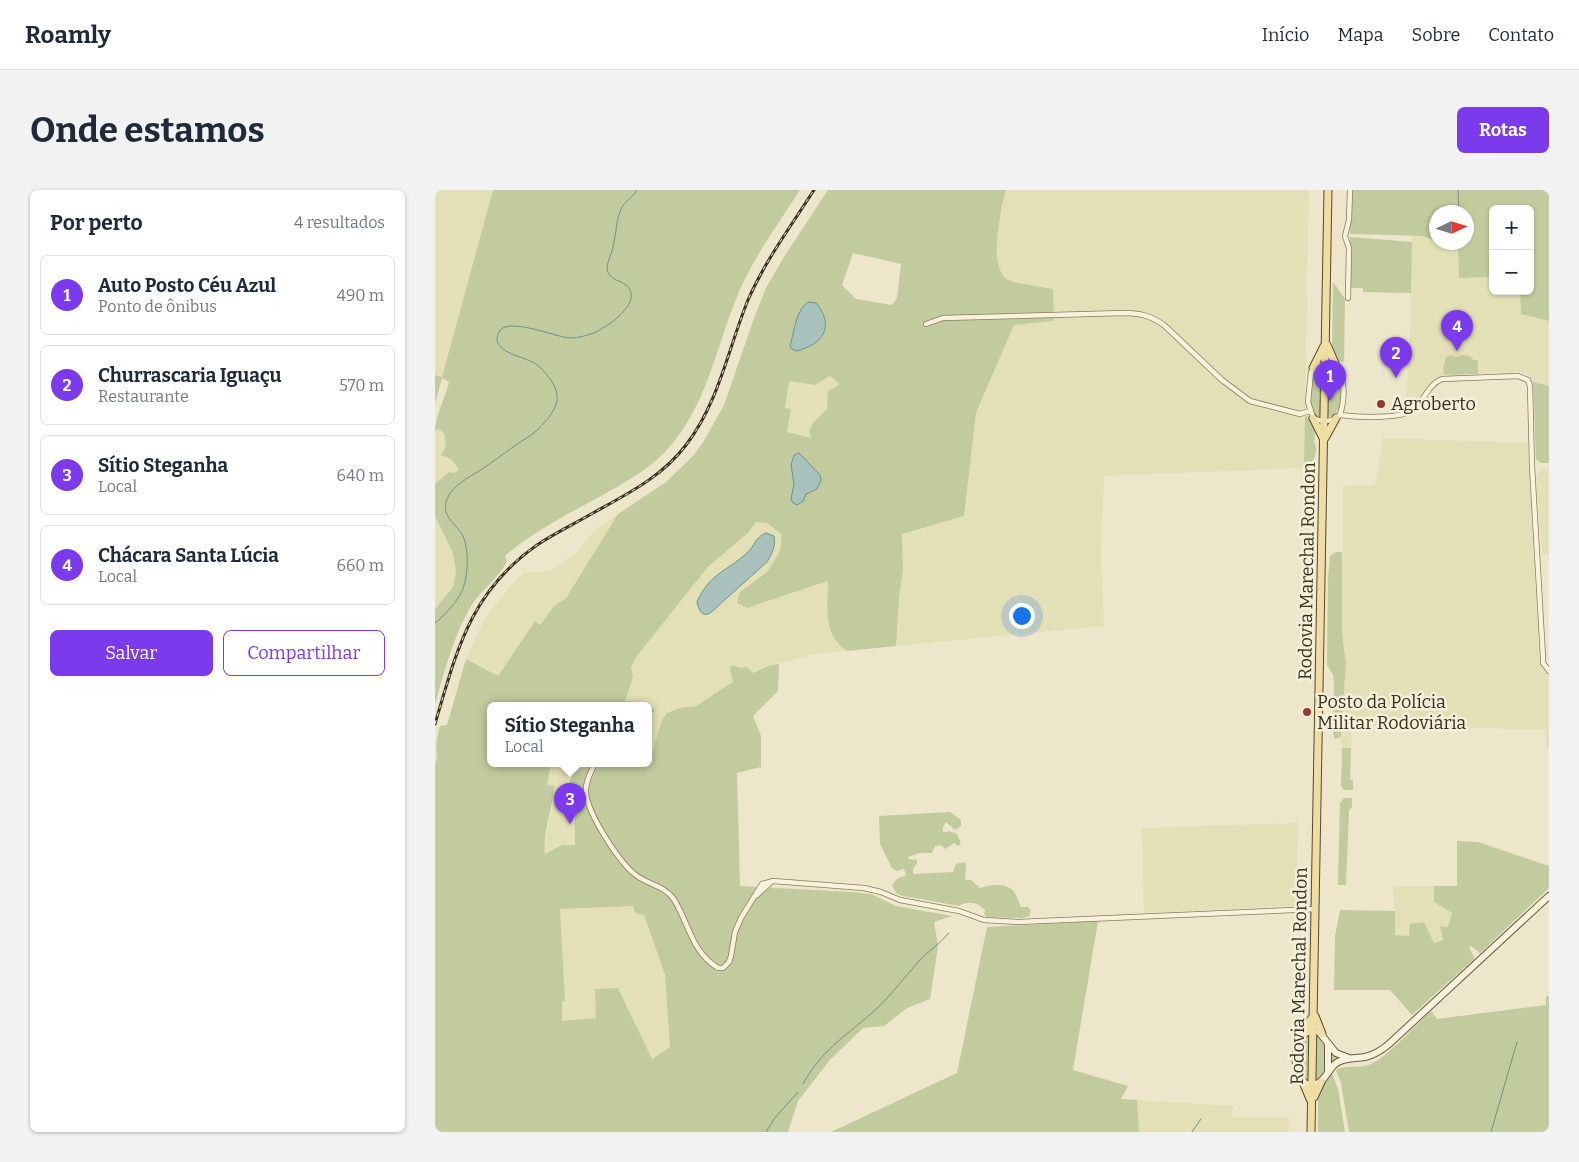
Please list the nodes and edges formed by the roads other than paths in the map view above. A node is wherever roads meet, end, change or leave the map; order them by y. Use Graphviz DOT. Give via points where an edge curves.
graph roads {
  1 [pos="1329,190"];
  2 [pos="1350,190"];
  3 [pos="1348,298"];
  4 [pos="926,324"];
  5 [pos="1326,341"];
  6 [pos="1325,364"];
  7 [pos="1313,368"];
  8 [pos="1337,368"];
  9 [pos="1312,414"];
  10 [pos="1338,417"];
  11 [pos="1325,422"];
  12 [pos="1324,440"];
  13 [pos="1549,671"];
  14 [pos="593,767"];
  15 [pos="1549,896"];
  16 [pos="1315,909"];
  17 [pos="1314,1011"];
  18 [pos="1313,1030"];
  19 [pos="1305,1033"];
  20 [pos="1322,1034"];
  21 [pos="1328,1043"];
  22 [pos="1349,1058"];
  23 [pos="1328,1072"];
  24 [pos="1303,1082"];
  25 [pos="1321,1082"];
  26 [pos="1312,1085"];
  27 [pos="1312,1104"];
  28 [pos="1311,1132"];
  1 -- 5 [label="main road, Rodovia Marechal Rondon"];
  2 -- 3 [label="street" via="1345,236 1349,248"];
  4 -- 9 [label="street" via="943,318 1146,315 1158,320 1222,380 1250,401"];
  5 -- 6 [label="main road, Rodovia Marechal Rondon"];
  5 -- 7 [label="main road"];
  5 -- 8 [label="main road"];
  6 -- 7 [label="street"];
  6 -- 8 [label="street"];
  6 -- 11 [label="main road, Rodovia Marechal Rondon"];
  7 -- 9 [label="street" via="1308,402"];
  8 -- 10 [label="street" via="1343,379 1342,406"];
  9 -- 11 [label="street"];
  9 -- 12 [label="main road"];
  10 -- 11 [label="street"];
  10 -- 12 [label="main road"];
  10 -- 13 [label="street" via="1406,414 1415,410 1432,385 1442,379 1526,378 1530,386 1543,663"];
  11 -- 12 [label="main road, Rodovia Marechal Rondon"];
  12 -- 16 [label="main road, Rodovia Marechal Rondon"];
  14 -- 16 [label="street" via="586,785 589,807 619,858 631,872 670,894 691,937 718,968 729,962 737,924 762,884 773,880 864,888 900,900 953,909 992,922"];
  15 -- 22 [label="main road" via="1389,1044 1368,1056"];
  16 -- 17 [label="main road, Rodovia Marechal Rondon"];
  17 -- 18 [label="main road, Rodovia Marechal Rondon"];
  17 -- 19 [label="main road"];
  17 -- 20 [label="main road"];
  18 -- 19 [label="main road"];
  18 -- 20 [label="main road"];
  18 -- 26 [label="main road, Rodovia Marechal Rondon"];
  19 -- 24 [label="main road" via="1299,1040 1296,1053 1297,1071"];
  20 -- 21 [label="main road"];
  21 -- 22 [label="main road" via="1336,1053"];
  21 -- 23 [label="main road"];
  22 -- 23 [label="main road" via="1337,1062"];
  23 -- 25 [label="main road"];
  24 -- 26 [label="main road"];
  24 -- 27 [label="main road"];
  25 -- 26 [label="main road"];
  25 -- 27 [label="main road"];
  26 -- 27 [label="main road, Rodovia Marechal Rondon"];
  27 -- 28 [label="main road, Rodovia Marechal Rondon"];
}
